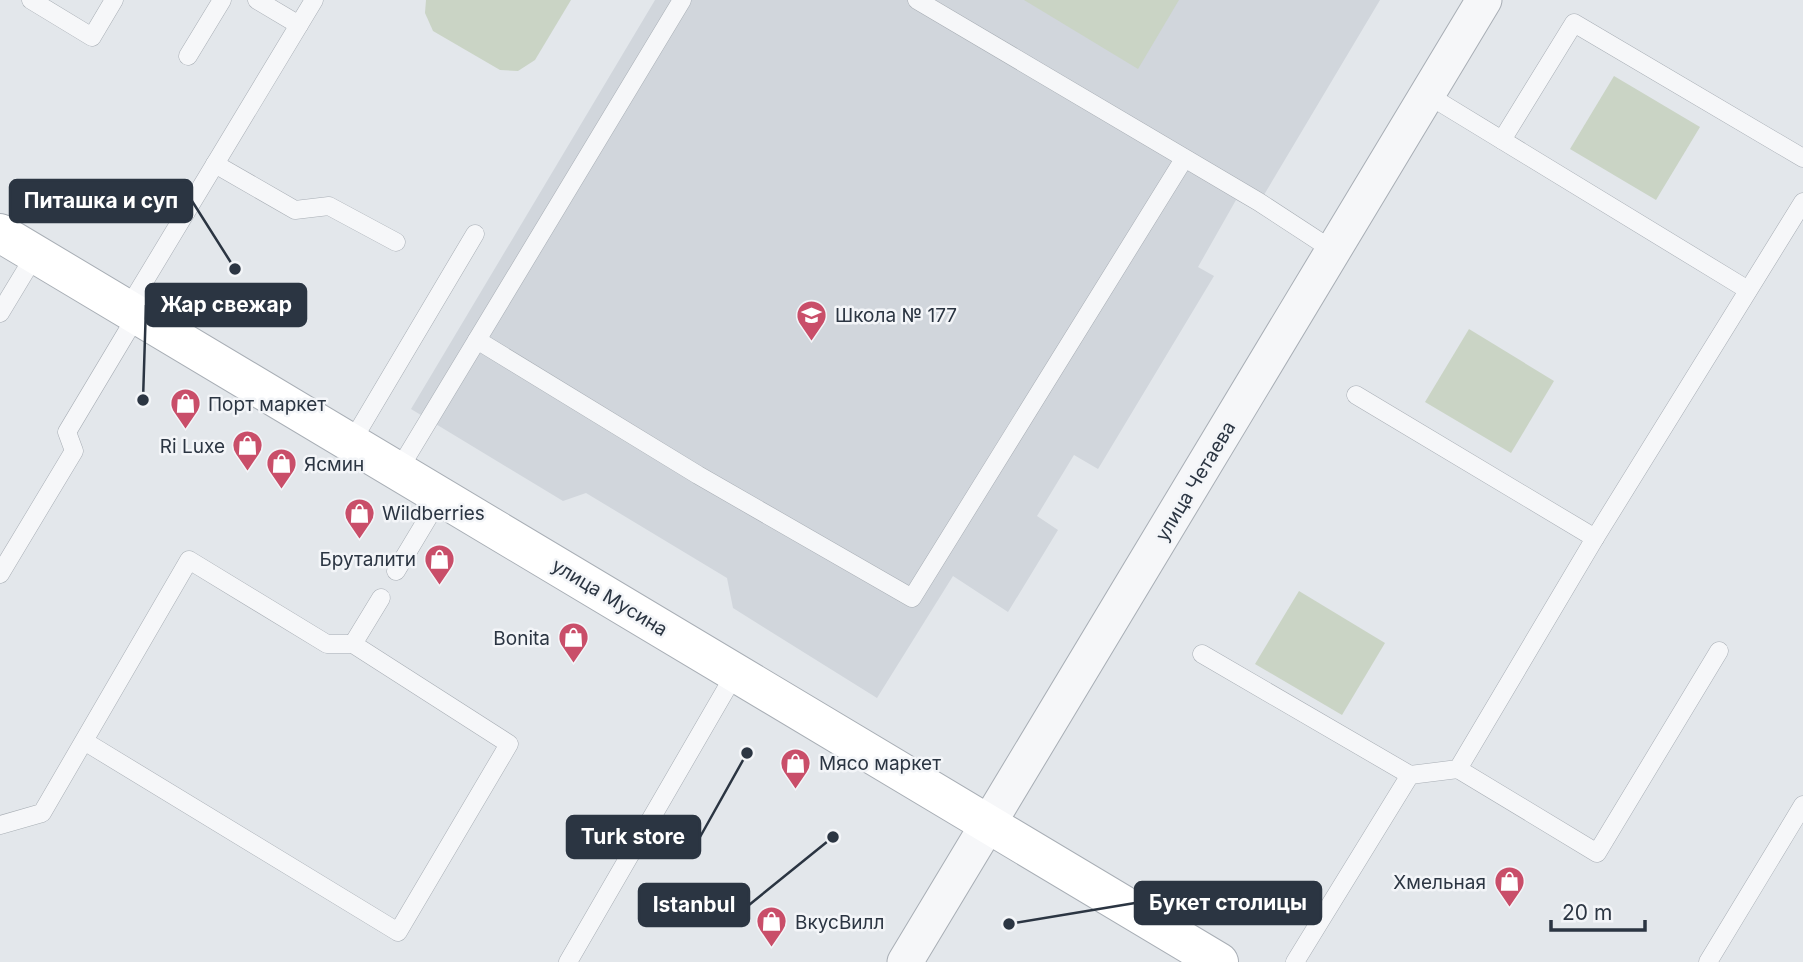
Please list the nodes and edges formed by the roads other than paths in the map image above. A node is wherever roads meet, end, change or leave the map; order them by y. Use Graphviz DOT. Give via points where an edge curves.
graph roads {
  1 [pos="31,0"];
  2 [pos="114,0"];
  3 [pos="222,0"];
  4 [pos="257,0"];
  5 [pos="314,0"];
  6 [pos="681,0"];
  7 [pos="917,0"];
  8 [pos="1484,0"];
  9 [pos="299,25"];
  10 [pos="188,56"];
  11 [pos="1428,95"];
  12 [pos="1502,140"];
  13 [pos="1803,158"];
  14 [pos="1184,159"];
  15 [pos="215,164"];
  16 [pos="1803,202"];
  17 [pos="0,233"];
  18 [pos="475,234"];
  19 [pos="396,242"];
  20 [pos="1334,251"];
  21 [pos="35,255"];
  22 [pos="1748,290"];
  23 [pos="0,313"];
  24 [pos="132,313"];
  25 [pos="477,340"];
  26 [pos="1356,395"];
  27 [pos="351,443"];
  28 [pos="398,471"];
  29 [pos="441,496"];
  30 [pos="1595,538"];
  31 [pos="396,571"];
  32 [pos="0,574"];
  33 [pos="381,598"];
  34 [pos="353,644"];
  35 [pos="1719,651"];
  36 [pos="1202,654"];
  37 [pos="736,672"];
  38 [pos="84,740"];
  39 [pos="1458,769"];
  40 [pos="1410,775"];
  41 [pos="1803,805"];
  42 [pos="989,823"];
  43 [pos="0,825"];
  44 [pos="568,962"];
  45 [pos="905,962"];
  46 [pos="1219,962"];
  47 [pos="1295,962"];
  48 [pos="1708,962"];
  1 -- 2 [label="lane" via="92,37"];
  3 -- 10 [label="lane"];
  4 -- 9 [label="lane"];
  5 -- 9 [label="lane"];
  6 -- 25 [label="lane"];
  7 -- 14 [label="lane"];
  8 -- 11 [label="street, улица Четаева"];
  9 -- 15 [label="lane"];
  11 -- 12 [label="lane"];
  11 -- 20 [label="street, улица Четаева"];
  12 -- 13 [label="lane" via="1574,23"];
  12 -- 22 [label="lane"];
  14 -- 20 [label="lane"];
  14 -- 25 [label="lane" via="912,597 698,475"];
  15 -- 19 [label="lane" via="295,210 329,206"];
  15 -- 24 [label="lane"];
  16 -- 22 [label="lane"];
  17 -- 21 [label="street, улица Мусина"];
  18 -- 27 [label="lane"];
  20 -- 42 [label="street, улица Четаева"];
  21 -- 23 [label="lane"];
  21 -- 24 [label="street, улица Мусина"];
  22 -- 30 [label="lane"];
  24 -- 27 [label="street, улица Мусина"];
  24 -- 32 [label="lane" via="67,432 74,451"];
  25 -- 28 [label="lane"];
  26 -- 30 [label="lane"];
  27 -- 28 [label="street, улица Мусина"];
  28 -- 29 [label="street, улица Мусина"];
  29 -- 31 [label="lane"];
  29 -- 37 [label="street, улица Мусина"];
  30 -- 39 [label="lane"];
  33 -- 34 [label="lane"];
  34 -- 38 [label="lane" via="327,644 189,560"];
  34 -- 38 [label="lane" via="509,744 398,932"];
  35 -- 39 [label="lane" via="1597,853"];
  36 -- 40 [label="lane"];
  37 -- 42 [label="street, улица Мусина"];
  37 -- 44 [label="lane"];
  38 -- 43 [label="lane" via="42,813"];
  39 -- 40 [label="lane"];
  40 -- 47 [label="lane"];
  41 -- 48 [label="lane"];
  42 -- 45 [label="street, улица Четаева"];
  42 -- 46 [label="street, улица Мусина"];
}
